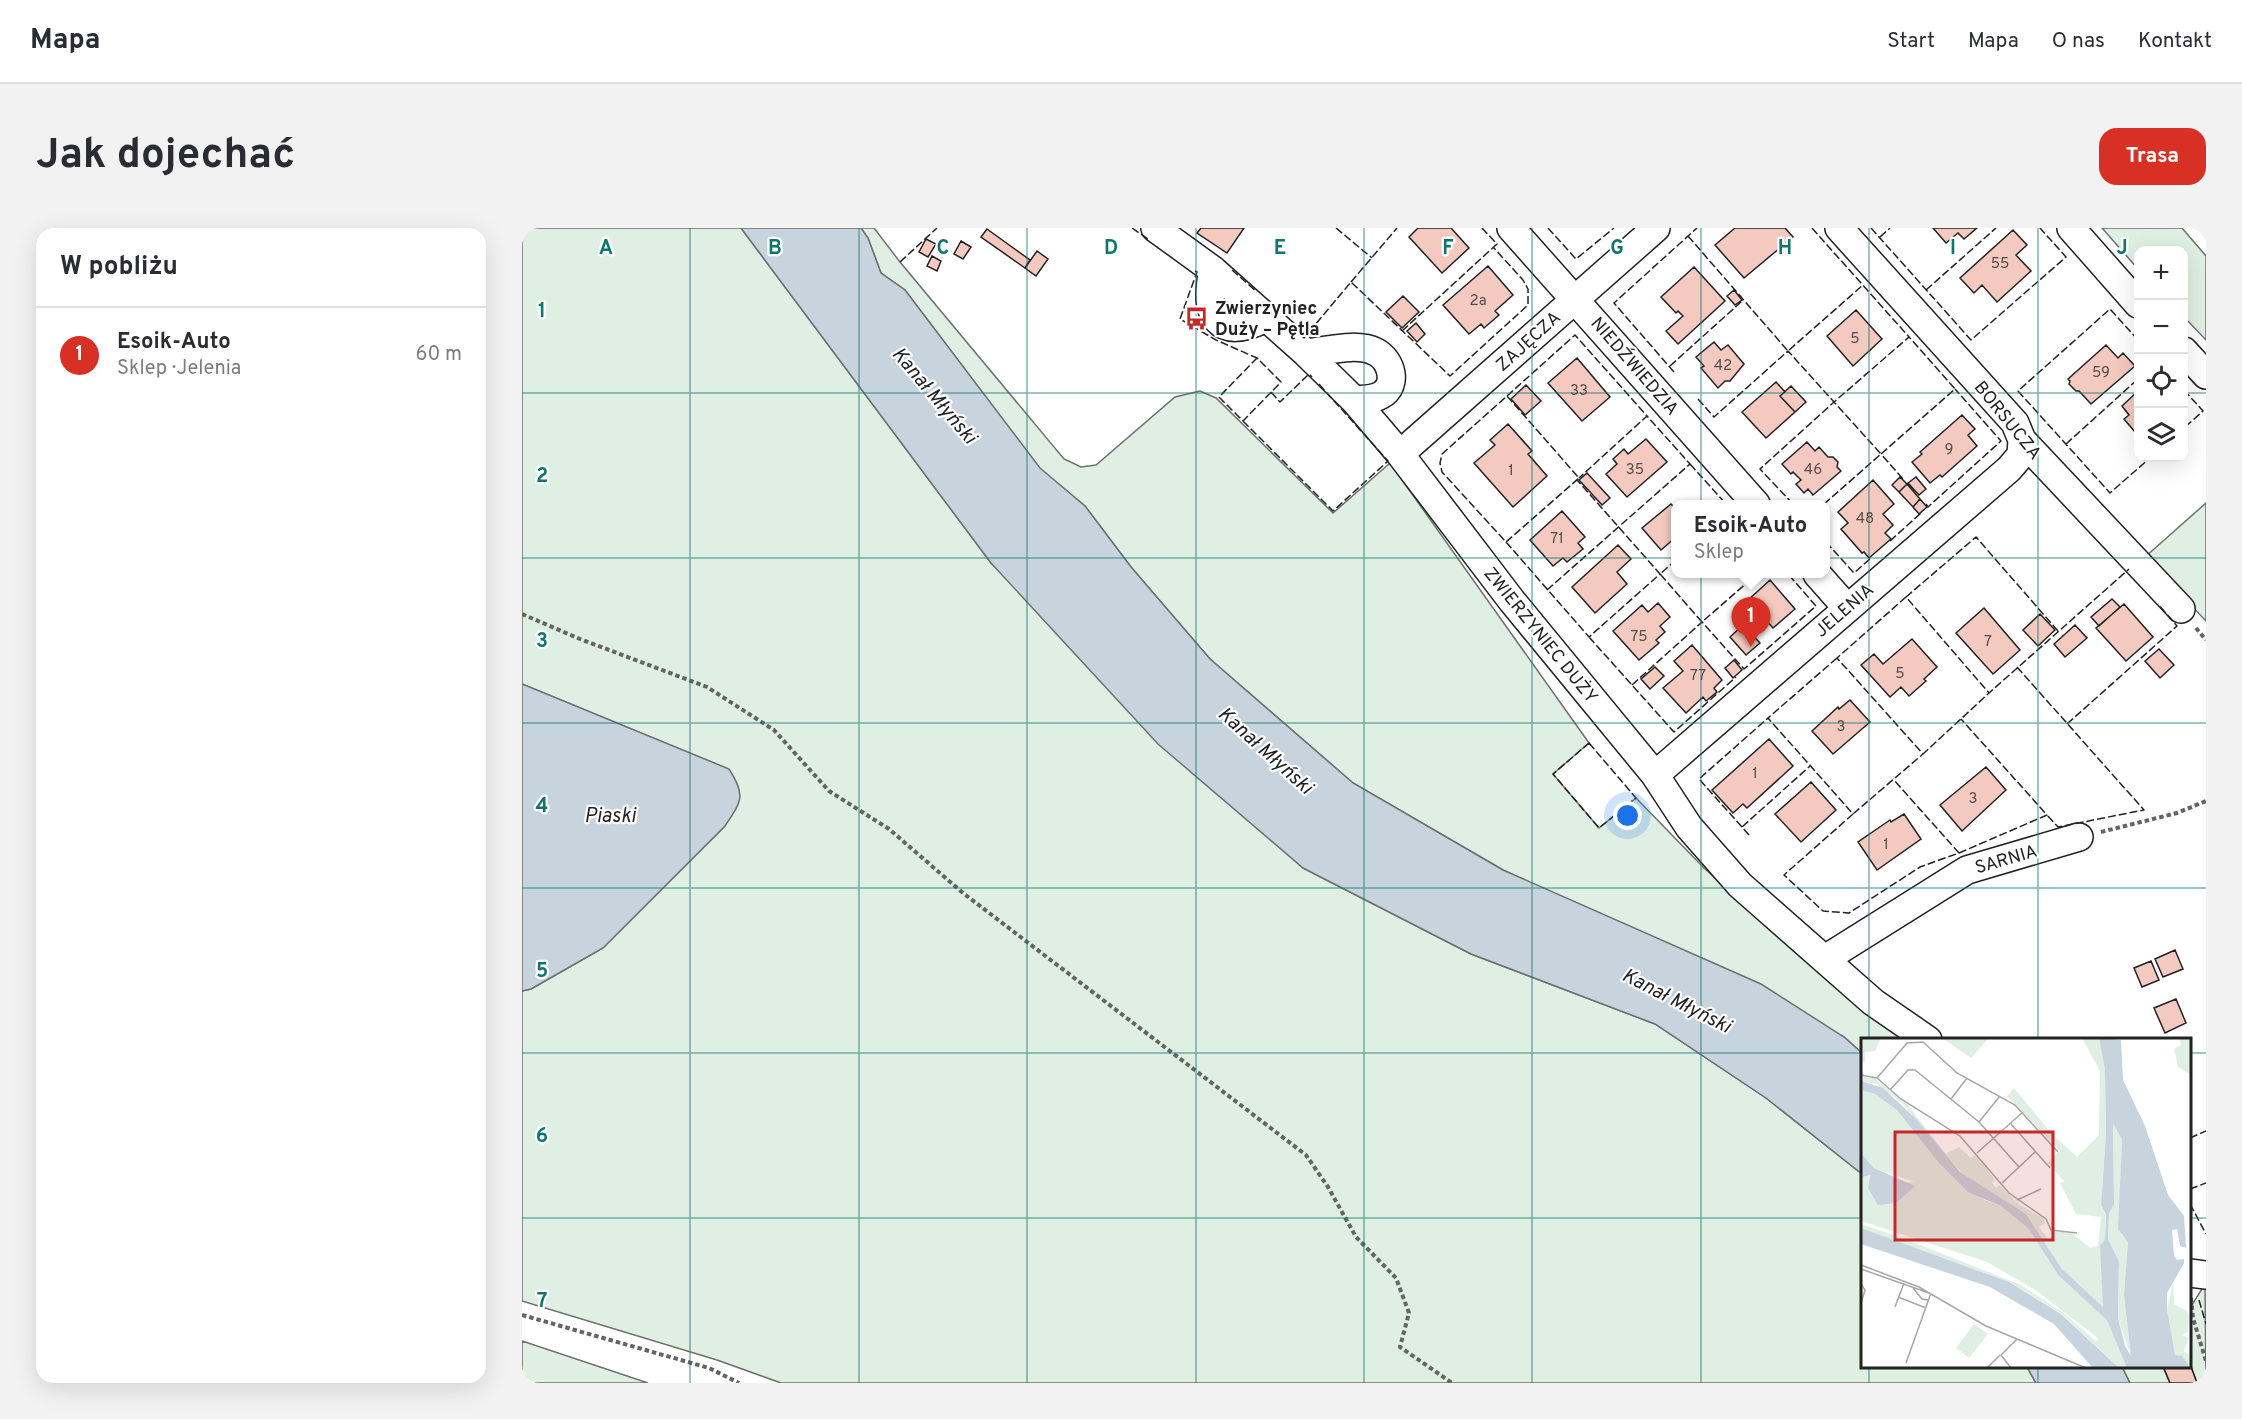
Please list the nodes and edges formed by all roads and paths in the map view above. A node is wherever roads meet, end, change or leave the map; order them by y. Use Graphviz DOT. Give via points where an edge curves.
graph roads {
  1 [pos="1155,228"];
  2 [pos="1511,228"];
  3 [pos="1656,228"];
  4 [pos="1839,228"];
  5 [pos="2071,228"];
  6 [pos="1575,299"];
  7 [pos="2135,300"];
  8 [pos="1306,353"];
  9 [pos="2187,354"];
  10 [pos="2206,375"];
  11 [pos="1354,400"];
  12 [pos="2022,440"];
  13 [pos="1400,454"];
  14 [pos="1752,500"];
  15 [pos="1821,578"];
  16 [pos="1847,608"];
  17 [pos="2181,609"];
  18 [pos="522,614"];
  19 [pos="1655,776"];
  20 [pos="2206,801"];
  21 [pos="2079,837"];
  22 [pos="1825,959"];
  23 [pos="1925,1038"];
  24 [pos="2191,1273"];
  25 [pos="2206,1275"];
  26 [pos="2191,1299"];
  27 [pos="522,1315"];
  28 [pos="2206,1361"];
  29 [pos="738,1383"];
  30 [pos="1452,1383"];
  1 -- 8 [label="street, ZWIERZYNIEC DUŻY" via="1213,270"];
  2 -- 6 [label="street, NIEDŹWIEDZIA"];
  3 -- 6 [label="street, ZAJĘCZA"];
  4 -- 12 [label="street, BORSUCZA" via="2015,423"];
  5 -- 7 [label="street"];
  6 -- 13 [label="street, ZAJĘCZA"];
  6 -- 14 [label="street, NIEDŹWIEDZIA"];
  8 -- 11 [label="street, ZWIERZYNIEC DUŻY"];
  8 -- 11 [label="street" via="1355,347 1375,351 1386,359 1392,371 1391,384 1384,393 1372,399"];
  9 -- 10 [label="street"];
  11 -- 13 [label="street, ZWIERZYNIEC DUŻY"];
  12 -- 16 [label="street, JELENIA" via="2021,455 2009,469"];
  12 -- 17 [label="street, BORSUCZA"];
  13 -- 19 [label="street, ZWIERZYNIEC DUŻY" via="1512,601"];
  15 -- 16 [label="street"];
  16 -- 19 [label="street, JELENIA"];
  18 -- 30 [label="path" via="707,687 774,730 829,791 889,829 963,893 1306,1155 1356,1237 1396,1278 1409,1313 1400,1347"];
  19 -- 22 [label="street, ZWIERZYNIEC DUŻY" via="1689,827 1740,885"];
  20 -- 21 [label="path" via="2178,813"];
  21 -- 22 [label="street, SARNIA" via="1967,870"];
  22 -- 23 [label="street, ZWIERZYNIEC DUŻY" via="1873,1002"];
  24 -- 25 [label="street"];
  26 -- 28 [label="path"];
  27 -- 29 [label="path" via="709,1368"];
}
